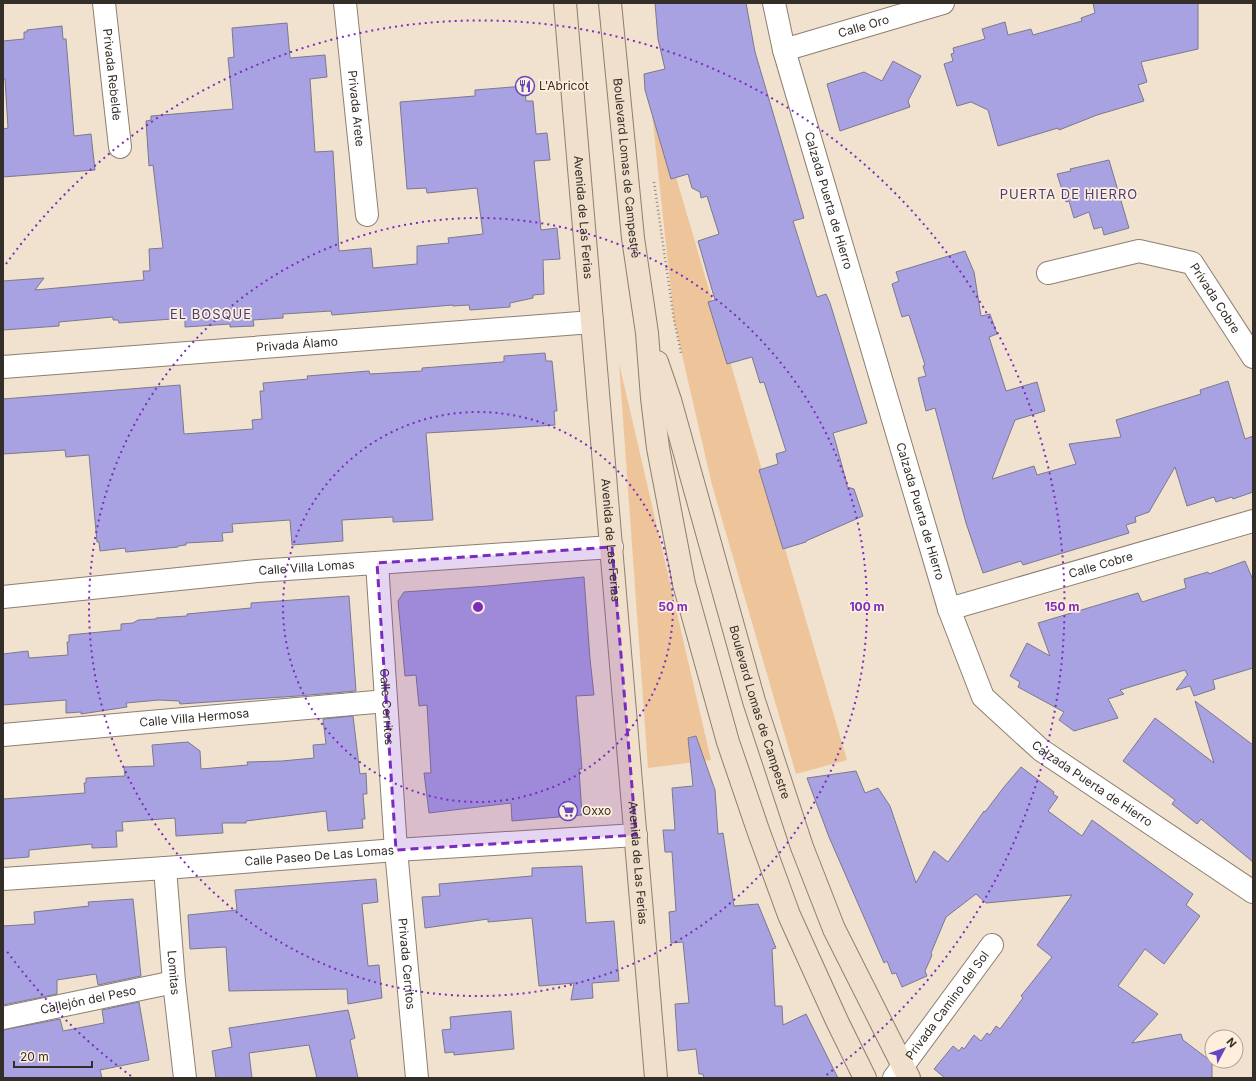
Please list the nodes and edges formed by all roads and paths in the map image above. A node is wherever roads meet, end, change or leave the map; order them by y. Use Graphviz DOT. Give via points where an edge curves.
graph roads {
  1 [pos="104,3"];
  2 [pos="345,3"];
  3 [pos="565,3"];
  4 [pos="610,3"];
  5 [pos="774,3"];
  6 [pos="943,3"];
  7 [pos="784,50"];
  8 [pos="120,147"];
  9 [pos="654,179"];
  10 [pos="367,215"];
  11 [pos="1048,273"];
  12 [pos="592,322"];
  13 [pos="646,333"];
  14 [pos="1253,357"];
  15 [pos="682,358"];
  16 [pos="3,367"];
  17 [pos="1253,521"];
  18 [pos="612,547"];
  19 [pos="377,564"];
  20 [pos="3,598"];
  21 [pos="949,609"];
  22 [pos="386,701"];
  23 [pos="3,735"];
  24 [pos="636,835"];
  25 [pos="396,850"];
  26 [pos="165,868"];
  27 [pos="3,878"];
  28 [pos="1253,892"];
  29 [pos="992,945"];
  30 [pos="174,982"];
  31 [pos="3,1018"];
  32 [pos="902,1074"];
  33 [pos="185,1078"];
  34 [pos="417,1078"];
  35 [pos="656,1078"];
  36 [pos="865,1078"];
  1 -- 8 [label="street, Privada Rebelde"];
  2 -- 10 [label="street, Privada Arete"];
  3 -- 12 [label="main road, Avenida de Las Ferias"];
  4 -- 13 [label="main road, Boulevard Lomas de Campestre"];
  5 -- 7 [label="street, Calzada Puerta de Hierro"];
  6 -- 7 [label="street, Calle Oro"];
  7 -- 21 [label="street, Calzada Puerta de Hierro"];
  9 -- 15 [label="path" via="674,320"];
  11 -- 14 [label="street, Privada Cobre" via="1139,251 1192,263"];
  12 -- 16 [label="street, Privada Álamo"];
  12 -- 18 [label="main road, Avenida de Las Ferias"];
  13 -- 32 [label="main road, Boulevard Lomas de Campestre" via="670,400 754,701 802,848 834,928"];
  13 -- 36 [label="main road, Boulevard Lomas de Campestre" via="658,448 684,584 728,742 789,915"];
  17 -- 21 [label="street, Calle Cobre"];
  18 -- 19 [label="street, Calle Villa Lomas"];
  18 -- 24 [label="main road, Avenida de Las Ferias"];
  19 -- 20 [label="street, Calle Villa Lomas" via="257,571"];
  19 -- 22 [label="street, Calle Cerritos"];
  21 -- 28 [label="street, Calzada Puerta de Hierro" via="983,697 1041,750"];
  22 -- 23 [label="street, Calle Villa Hermosa"];
  22 -- 25 [label="street, Calle Cerritos"];
  24 -- 25 [label="street, Calle Paseo De Las Lomas"];
  24 -- 35 [label="main road, Avenida de Las Ferias"];
  25 -- 26 [label="street, Calle Paseo De Las Lomas"];
  25 -- 34 [label="street, Privada Cerritos"];
  26 -- 27 [label="street, Calle Paseo De Las Lomas"];
  26 -- 30 [label="street, Lomitas"];
  29 -- 32 [label="street, Privada Camino del Sol"];
  30 -- 31 [label="street, Callejón del Peso"];
  30 -- 33 [label="street, Lomitas"];
}
